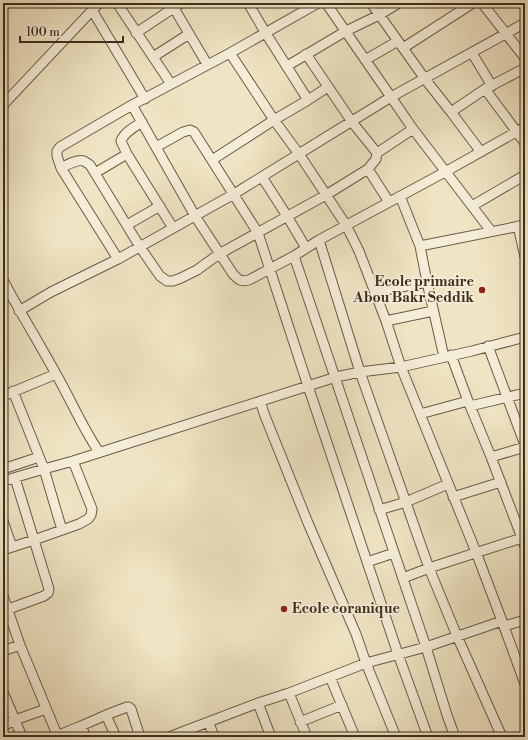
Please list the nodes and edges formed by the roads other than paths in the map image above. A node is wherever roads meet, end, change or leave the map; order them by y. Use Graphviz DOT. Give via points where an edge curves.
graph roads {
  1 [pos="99,3"];
  2 [pos="117,3"];
  3 [pos="248,3"];
  4 [pos="318,3"];
  5 [pos="326,3"];
  6 [pos="372,3"];
  7 [pos="398,3"];
  8 [pos="473,3"];
  9 [pos="482,3"];
  10 [pos="175,4"];
  11 [pos="92,10"];
  12 [pos="379,15"];
  13 [pos="525,23"];
  14 [pos="346,31"];
  15 [pos="265,32"];
  16 [pos="136,33"];
  17 [pos="189,34"];
  18 [pos="506,34"];
  19 [pos="400,44"];
  20 [pos="230,53"];
  21 [pos="472,53"];
  22 [pos="306,54"];
  23 [pos="153,57"];
  24 [pos="525,58"];
  25 [pos="365,60"];
  26 [pos="207,64"];
  27 [pos="286,66"];
  28 [pos="525,68"];
  29 [pos="425,79"];
  30 [pos="170,84"];
  31 [pos="328,87"];
  32 [pos="489,88"];
  33 [pos="391,97"];
  34 [pos="145,99"];
  35 [pos="308,100"];
  36 [pos="3,105"];
  37 [pos="132,105"];
  38 [pos="451,112"];
  39 [pos="274,120"];
  40 [pos="142,122"];
  41 [pos="352,122"];
  42 [pos="525,127"];
  43 [pos="413,129"];
  44 [pos="516,131"];
  45 [pos="525,144"];
  46 [pos="156,148"];
  47 [pos="481,152"];
  48 [pos="377,153"];
  49 [pos="127,154"];
  50 [pos="299,154"];
  51 [pos="212,160"];
  52 [pos="60,168"];
  53 [pos="368,169"];
  54 [pos="446,172"];
  55 [pos="95,173"];
  56 [pos="525,175"];
  57 [pos="262,177"];
  58 [pos="234,194"];
  59 [pos="326,195"];
  60 [pos="400,196"];
  61 [pos="389,202"];
  62 [pos="160,206"];
  63 [pos="472,206"];
  64 [pos="195,216"];
  65 [pos="287,216"];
  66 [pos="127,225"];
  67 [pos="346,225"];
  68 [pos="522,226"];
  69 [pos="173,228"];
  70 [pos="491,231"];
  71 [pos="258,233"];
  72 [pos="320,240"];
  73 [pos="420,246"];
  74 [pos="140,247"];
  75 [pos="306,248"];
  76 [pos="219,254"];
  77 [pos="294,256"];
  78 [pos="525,257"];
  79 [pos="118,259"];
  80 [pos="270,269"];
  81 [pos="3,280"];
  82 [pos="427,282"];
  83 [pos="375,292"];
  84 [pos="19,311"];
  85 [pos="433,311"];
  86 [pos="386,321"];
  87 [pos="525,337"];
  88 [pos="488,346"];
  89 [pos="448,356"];
  90 [pos="401,367"];
  91 [pos="360,372"];
  92 [pos="56,374"];
  93 [pos="336,377"];
  94 [pos="308,386"];
  95 [pos="13,391"];
  96 [pos="525,393"];
  97 [pos="3,396"];
  98 [pos="507,397"];
  99 [pos="260,401"];
  100 [pos="469,403"];
  101 [pos="420,414"];
  102 [pos="525,446"];
  103 [pos="99,452"];
  104 [pos="39,457"];
  105 [pos="492,457"];
  106 [pos="73,461"];
  107 [pos="3,468"];
  108 [pos="44,469"];
  109 [pos="15,478"];
  110 [pos="3,481"];
  111 [pos="501,482"];
  112 [pos="448,484"];
  113 [pos="453,497"];
  114 [pos="406,502"];
  115 [pos="379,510"];
  116 [pos="3,521"];
  117 [pos="62,530"];
  118 [pos="34,540"];
  119 [pos="524,540"];
  120 [pos="7,548"];
  121 [pos="476,552"];
  122 [pos="394,553"];
  123 [pos="367,562"];
  124 [pos="429,568"];
  125 [pos="403,578"];
  126 [pos="3,596"];
  127 [pos="5,610"];
  128 [pos="525,620"];
  129 [pos="503,624"];
  130 [pos="457,636"];
  131 [pos="20,645"];
  132 [pos="426,647"];
  133 [pos="3,651"];
  134 [pos="398,654"];
  135 [pos="366,663"];
  136 [pos="330,677"];
  137 [pos="525,684"];
  138 [pos="3,692"];
  139 [pos="289,693"];
  140 [pos="258,704"];
  141 [pos="342,705"];
  142 [pos="46,709"];
  143 [pos="106,715"];
  144 [pos="15,720"];
  145 [pos="300,722"];
  146 [pos="208,723"];
  147 [pos="3,726"];
  148 [pos="81,726"];
  149 [pos="56,736"];
  150 [pos="22,737"];
  151 [pos="86,737"];
  152 [pos="116,737"];
  153 [pos="140,737"];
  154 [pos="170,737"];
  155 [pos="214,737"];
  156 [pos="271,737"];
  157 [pos="306,737"];
  158 [pos="355,737"];
  159 [pos="396,737"];
  160 [pos="428,737"];
  161 [pos="455,737"];
  162 [pos="502,737"];
  1 -- 11 [label="street"];
  2 -- 16 [label="street"];
  3 -- 15 [label="street"];
  4 -- 15 [label="street"];
  5 -- 14 [label="street"];
  6 -- 12 [label="street"];
  7 -- 12 [label="street"];
  8 -- 19 [label="street"];
  9 -- 18 [label="street"];
  10 -- 16 [label="street"];
  10 -- 17 [label="street"];
  11 -- 34 [label="street"];
  11 -- 36 [label="street"];
  12 -- 14 [label="street"];
  12 -- 19 [label="street"];
  13 -- 18 [label="street"];
  14 -- 22 [label="street"];
  14 -- 25 [label="street"];
  15 -- 20 [label="street"];
  15 -- 27 [label="street"];
  16 -- 23 [label="street"];
  17 -- 23 [label="street"];
  17 -- 26 [label="street"];
  18 -- 21 [label="street"];
  18 -- 24 [label="street"];
  19 -- 25 [label="street"];
  19 -- 29 [label="street"];
  20 -- 26 [label="street"];
  20 -- 39 [label="street"];
  21 -- 29 [label="street"];
  21 -- 32 [label="street"];
  22 -- 27 [label="street"];
  22 -- 31 [label="street"];
  23 -- 30 [label="street"];
  25 -- 33 [label="street"];
  26 -- 30 [label="street"];
  27 -- 35 [label="street"];
  28 -- 32 [label="street"];
  29 -- 33 [label="street"];
  29 -- 38 [label="street"];
  30 -- 34 [label="street"];
  31 -- 35 [label="street"];
  31 -- 41 [label="street"];
  32 -- 38 [label="street"];
  32 -- 44 [label="street"];
  33 -- 41 [label="street"];
  33 -- 43 [label="street"];
  34 -- 37 [label="street"];
  35 -- 39 [label="street"];
  37 -- 40 [label="street"];
  37 -- 52 [label="street" via="60,147 57,156"];
  38 -- 47 [label="street"];
  39 -- 50 [label="street"];
  39 -- 51 [label="street"];
  40 -- 46 [label="street"];
  40 -- 49 [label="street" via="122,137 122,146"];
  41 -- 48 [label="street"];
  41 -- 50 [label="street"];
  42 -- 44 [label="street"];
  43 -- 48 [label="street"];
  43 -- 54 [label="street"];
  44 -- 45 [label="street"];
  44 -- 47 [label="street"];
  46 -- 51 [label="street" via="190,130 194,132"];
  46 -- 64 [label="street"];
  47 -- 54 [label="street"];
  48 -- 53 [label="street" via="376,159"];
  49 -- 55 [label="street"];
  49 -- 62 [label="street"];
  50 -- 57 [label="street"];
  50 -- 59 [label="street"];
  51 -- 58 [label="street"];
  52 -- 55 [label="street" via="85,161"];
  52 -- 79 [label="street"];
  53 -- 59 [label="street"];
  53 -- 61 [label="street"];
  54 -- 60 [label="street"];
  54 -- 63 [label="street"];
  55 -- 66 [label="street"];
  56 -- 63 [label="street"];
  57 -- 58 [label="street"];
  57 -- 65 [label="street"];
  58 -- 64 [label="street"];
  58 -- 71 [label="street"];
  59 -- 65 [label="street"];
  59 -- 67 [label="street"];
  60 -- 61 [label="street"];
  60 -- 73 [label="street"];
  61 -- 67 [label="street"];
  62 -- 66 [label="street"];
  62 -- 69 [label="street"];
  63 -- 70 [label="street"];
  64 -- 69 [label="street"];
  64 -- 76 [label="street"];
  65 -- 71 [label="street"];
  65 -- 75 [label="street"];
  66 -- 74 [label="street"];
  67 -- 72 [label="street"];
  67 -- 83 [label="street"];
  68 -- 70 [label="street"];
  68 -- 78 [label="street"];
  69 -- 74 [label="street"];
  70 -- 73 [label="street"];
  71 -- 76 [label="street"];
  71 -- 80 [label="street"];
  72 -- 75 [label="street"];
  72 -- 91 [label="street"];
  73 -- 82 [label="street"];
  74 -- 76 [label="street" via="160,276 167,281 173,281 197,270"];
  74 -- 79 [label="street"];
  75 -- 77 [label="street"];
  76 -- 80 [label="street" via="233,274 243,282"];
  77 -- 80 [label="street"];
  77 -- 93 [label="street"];
  79 -- 84 [label="street"];
  80 -- 94 [label="street"];
  81 -- 84 [label="street"];
  82 -- 83 [label="street"];
  82 -- 85 [label="street"];
  83 -- 86 [label="street"];
  84 -- 92 [label="street"];
  85 -- 86 [label="street"];
  85 -- 89 [label="street"];
  86 -- 90 [label="street"];
  87 -- 88 [label="street"];
  88 -- 89 [label="street"];
  88 -- 98 [label="street"];
  89 -- 90 [label="street"];
  89 -- 100 [label="street"];
  90 -- 91 [label="street"];
  90 -- 101 [label="street"];
  91 -- 93 [label="street"];
  91 -- 114 [label="street"];
  92 -- 95 [label="street"];
  92 -- 103 [label="street"];
  93 -- 94 [label="street"];
  93 -- 115 [label="street"];
  94 -- 99 [label="street"];
  94 -- 123 [label="street"];
  95 -- 97 [label="street"];
  95 -- 104 [label="street"];
  96 -- 98 [label="street"];
  98 -- 100 [label="street"];
  98 -- 102 [label="street"];
  99 -- 103 [label="street"];
  99 -- 135 [label="street"];
  100 -- 101 [label="street"];
  100 -- 105 [label="street"];
  101 -- 112 [label="street"];
  102 -- 105 [label="street"];
  103 -- 106 [label="street"];
  104 -- 107 [label="street"];
  104 -- 108 [label="street"];
  105 -- 111 [label="street"];
  106 -- 108 [label="street"];
  106 -- 117 [label="street" via="92,515 79,524"];
  108 -- 109 [label="street"];
  108 -- 117 [label="street"];
  109 -- 110 [label="street"];
  109 -- 118 [label="street"];
  111 -- 113 [label="street"];
  111 -- 119 [label="street"];
  112 -- 113 [label="street"];
  112 -- 114 [label="street"];
  113 -- 121 [label="street"];
  114 -- 115 [label="street"];
  114 -- 124 [label="street"];
  115 -- 122 [label="street"];
  116 -- 120 [label="street"];
  117 -- 118 [label="street"];
  118 -- 120 [label="street"];
  118 -- 127 [label="street" via="47,581 48,593"];
  119 -- 121 [label="street"];
  121 -- 124 [label="street"];
  121 -- 129 [label="street"];
  122 -- 123 [label="street"];
  122 -- 125 [label="street"];
  123 -- 134 [label="street"];
  124 -- 125 [label="street"];
  124 -- 130 [label="street"];
  125 -- 132 [label="street"];
  126 -- 127 [label="street"];
  127 -- 131 [label="street"];
  128 -- 129 [label="street"];
  129 -- 130 [label="street"];
  129 -- 137 [label="street"];
  130 -- 132 [label="street"];
  130 -- 162 [label="street"];
  131 -- 133 [label="street"];
  131 -- 142 [label="street"];
  132 -- 134 [label="street"];
  132 -- 161 [label="street"];
  134 -- 135 [label="street"];
  134 -- 160 [label="street"];
  135 -- 136 [label="street"];
  135 -- 159 [label="street"];
  136 -- 139 [label="street"];
  136 -- 141 [label="street"];
  138 -- 144 [label="street"];
  139 -- 140 [label="street"];
  139 -- 145 [label="street"];
  140 -- 146 [label="street"];
  140 -- 156 [label="street"];
  141 -- 145 [label="street"];
  141 -- 158 [label="street"];
  142 -- 144 [label="street"];
  142 -- 149 [label="street"];
  143 -- 148 [label="street"];
  143 -- 152 [label="street"];
  143 -- 153 [label="street" via="129,707"];
  144 -- 147 [label="street"];
  144 -- 150 [label="street"];
  145 -- 157 [label="street"];
  146 -- 154 [label="street"];
  146 -- 155 [label="street"];
  148 -- 149 [label="street"];
  148 -- 151 [label="street"];
}
